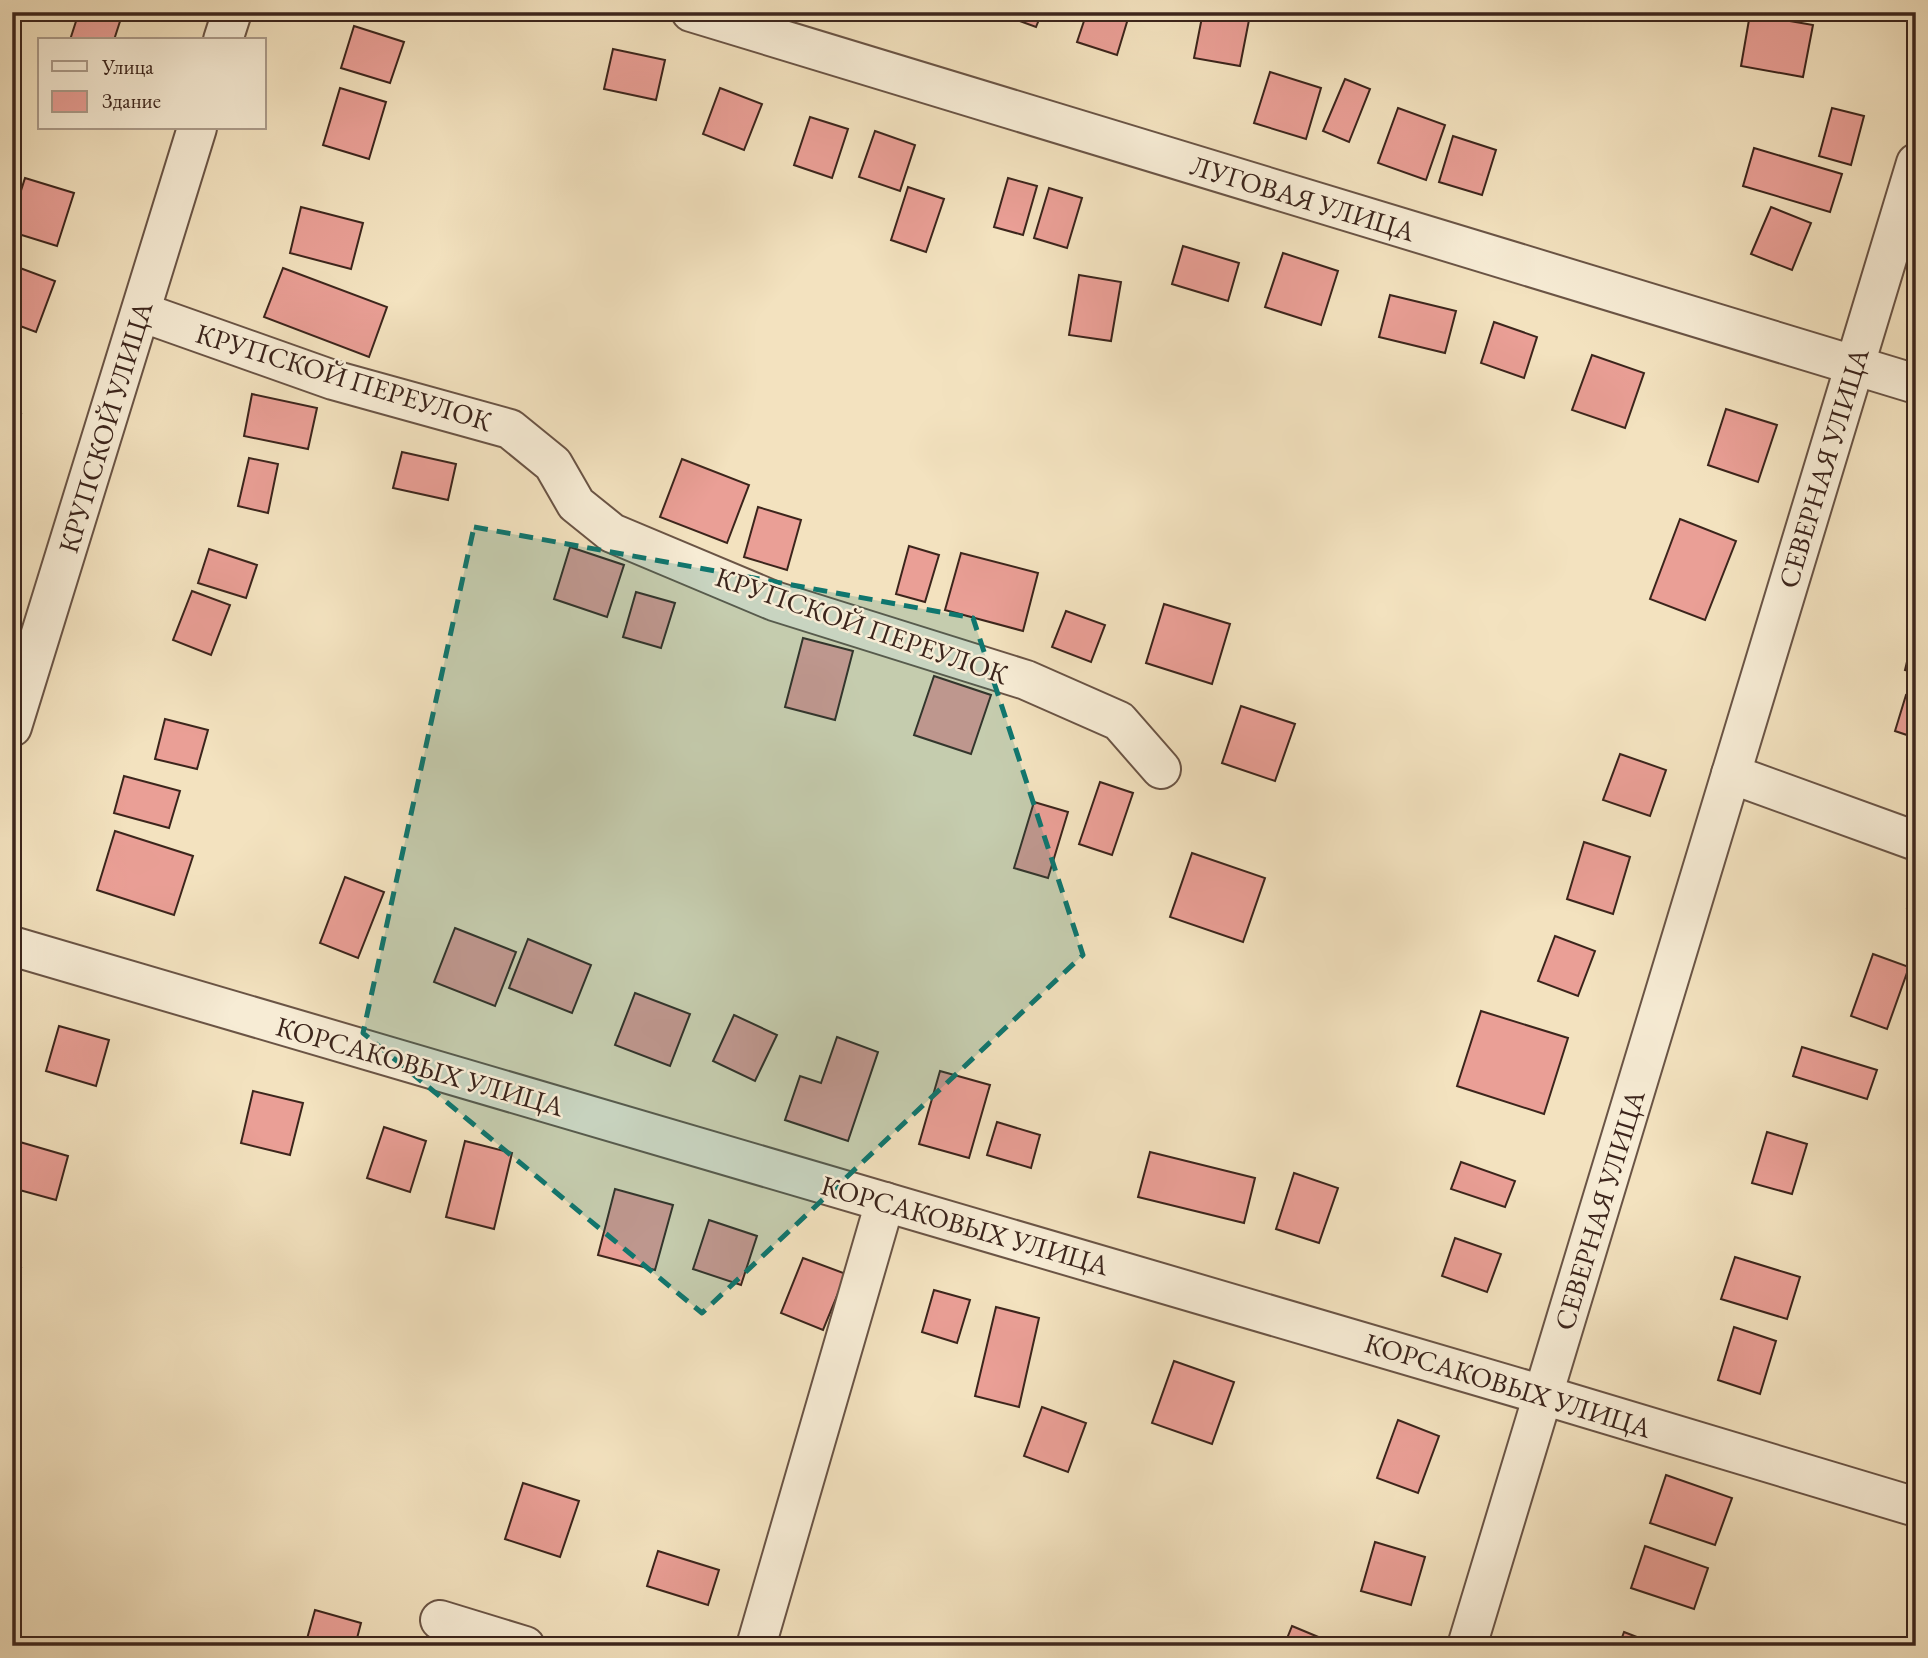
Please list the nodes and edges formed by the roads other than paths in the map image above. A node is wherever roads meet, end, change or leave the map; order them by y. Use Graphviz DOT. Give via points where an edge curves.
graph roads {
  1 [pos="232,12"];
  2 [pos="691,12"];
  3 [pos="224,38"];
  4 [pos="196,130"];
  5 [pos="1916,163"];
  6 [pos="141,312"];
  7 [pos="1855,364"];
  8 [pos="1916,384"];
  9 [pos="12,727"];
  10 [pos="1161,769"];
  11 [pos="1731,774"];
  12 [pos="1916,841"];
  13 [pos="12,946"];
  14 [pos="885,1202"];
  15 [pos="1543,1395"];
  16 [pos="1916,1507"];
  17 [pos="440,1620"];
  18 [pos="526,1646"];
  19 [pos="756,1646"];
  20 [pos="1467,1646"];
  1 -- 3 [label="street"];
  2 -- 7 [label="street, ЛУГОВАЯ УЛИЦА"];
  4 -- 6 [label="street, КРУПСКОЙ УЛИЦА"];
  5 -- 7 [label="street, СЕВЕРНАЯ УЛИЦА"];
  6 -- 9 [label="street, КРУПСКОЙ УЛИЦА"];
  6 -- 10 [label="street, КРУПСКОЙ ПЕРЕУЛОК" via="333,380 510,429 553,464 576,503 612,533 774,601 1027,680 1119,720"];
  7 -- 8 [label="street, ЛУГОВАЯ УЛИЦА"];
  7 -- 11 [label="street, СЕВЕРНАЯ УЛИЦА"];
  11 -- 12 [label="street"];
  11 -- 15 [label="street, СЕВЕРНАЯ УЛИЦА"];
  13 -- 14 [label="street, КОРСАКОВЫХ УЛИЦА"];
  14 -- 15 [label="street, КОРСАКОВЫХ УЛИЦА"];
  14 -- 19 [label="street"];
  15 -- 16 [label="street, КОРСАКОВЫХ УЛИЦА"];
  15 -- 20 [label="street, СЕВЕРНАЯ УЛИЦА"];
  17 -- 18 [label="street"];
}
